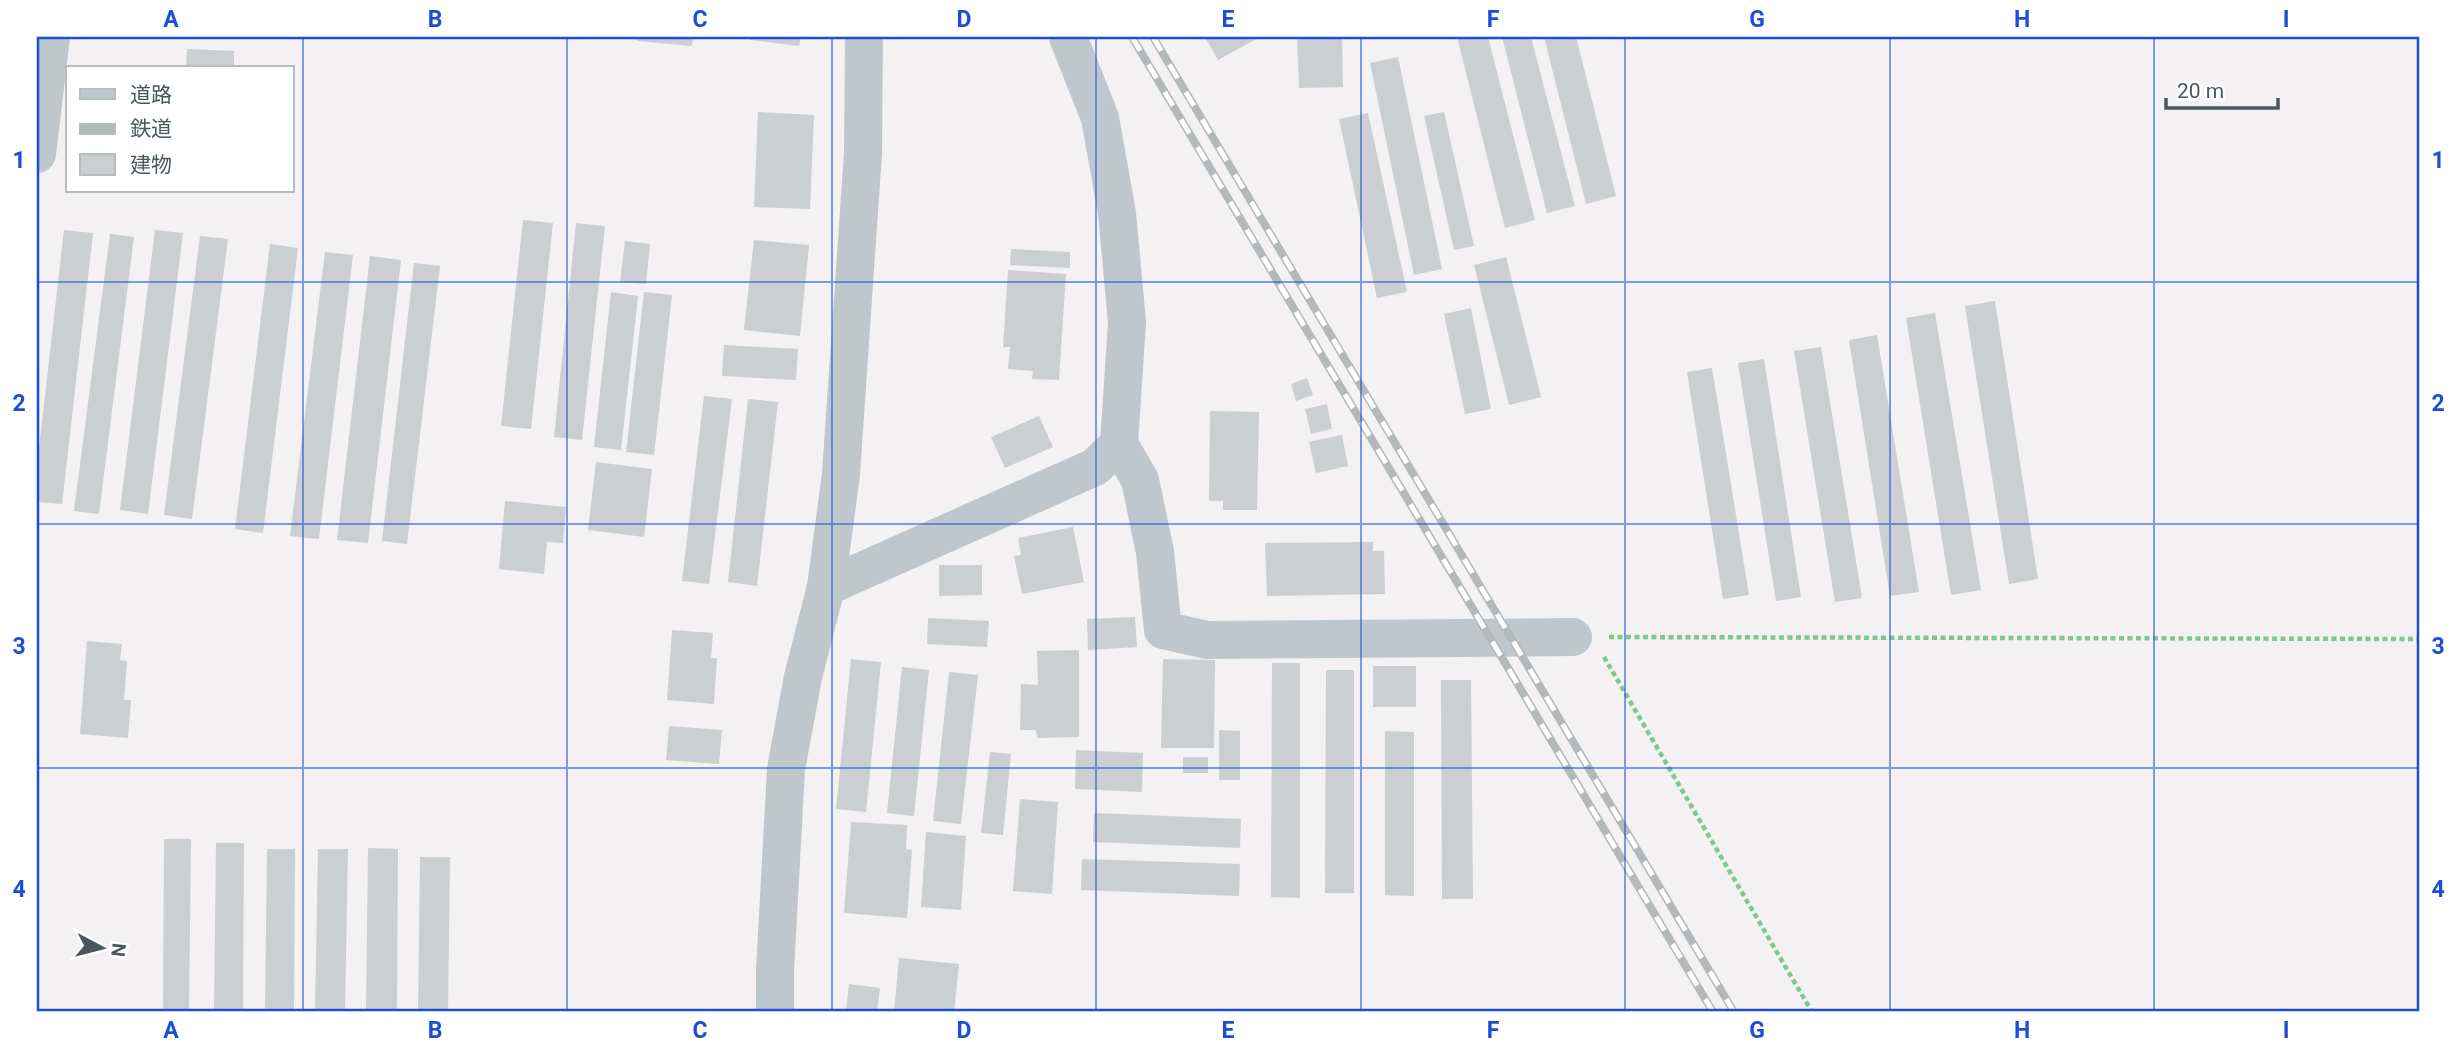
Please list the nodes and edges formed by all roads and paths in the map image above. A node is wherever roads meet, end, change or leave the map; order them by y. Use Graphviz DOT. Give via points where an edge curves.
graph roads {
  1 [pos="51,37"];
  2 [pos="864,37"];
  3 [pos="1068,37"];
  4 [pos="37,154"];
  5 [pos="1119,444"];
  6 [pos="826,587"];
  7 [pos="1582,637"];
  8 [pos="2420,639"];
  9 [pos="775,1012"];
  10 [pos="1812,1012"];
  1 -- 4 [label="street"];
  2 -- 6 [label="street" via="863,153 842,461"];
  3 -- 5 [label="street" via="1100,118 1118,213 1128,322"];
  5 -- 6 [label="street" via="1094,467"];
  5 -- 7 [label="street" via="1140,480 1155,552 1163,630 1207,640"];
  6 -- 9 [label="street" via="786,769"];
  7 -- 8 [label="path"];
  7 -- 10 [label="path"];
}
